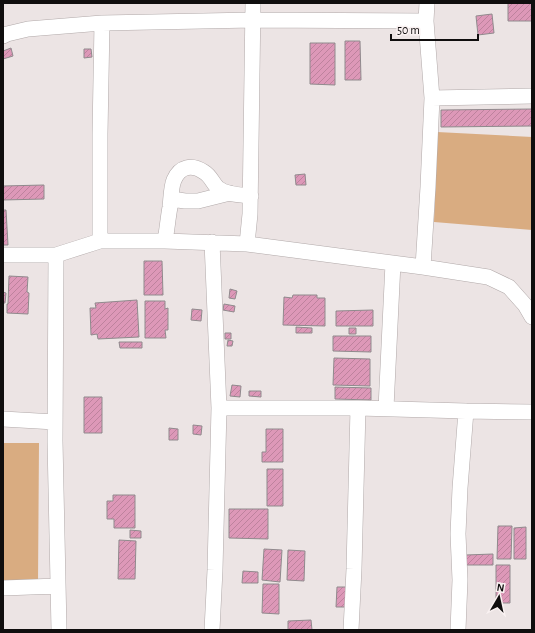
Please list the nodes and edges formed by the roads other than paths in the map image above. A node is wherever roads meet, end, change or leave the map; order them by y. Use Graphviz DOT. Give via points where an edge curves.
graph roads {
  1 [pos="253,3"];
  2 [pos="427,3"];
  3 [pos="253,20"];
  4 [pos="426,21"];
  5 [pos="102,23"];
  6 [pos="3,36"];
  7 [pos="532,96"];
  8 [pos="432,98"];
  9 [pos="230,193"];
  10 [pos="251,196"];
  11 [pos="171,199"];
  12 [pos="165,241"];
  13 [pos="100,242"];
  14 [pos="212,242"];
  15 [pos="247,244"];
  16 [pos="3,255"];
  17 [pos="56,255"];
  18 [pos="394,263"];
  19 [pos="423,267"];
  20 [pos="532,317"];
  21 [pos="219,408"];
  22 [pos="358,408"];
  23 [pos="386,408"];
  24 [pos="466,411"];
  25 [pos="532,412"];
  26 [pos="3,419"];
  27 [pos="55,422"];
  28 [pos="58,586"];
  29 [pos="3,588"];
  30 [pos="59,630"];
  31 [pos="212,630"];
  32 [pos="351,630"];
  33 [pos="458,630"];
  1 -- 3 [label="street"];
  2 -- 4 [label="street"];
  3 -- 4 [label="street"];
  3 -- 5 [label="street"];
  3 -- 10 [label="street"];
  4 -- 8 [label="street"];
  5 -- 6 [label="street" via="28,29"];
  5 -- 13 [label="street"];
  7 -- 8 [label="street"];
  8 -- 19 [label="street"];
  9 -- 10 [label="street"];
  9 -- 11 [label="street" via="198,201"];
  9 -- 11 [label="street" via="218,188 205,172 191,167 180,171 174,181"];
  10 -- 15 [label="street"];
  11 -- 12 [label="street"];
  12 -- 13 [label="street"];
  12 -- 14 [label="street"];
  13 -- 17 [label="street"];
  14 -- 15 [label="street"];
  14 -- 21 [label="street"];
  15 -- 18 [label="street"];
  16 -- 17 [label="street"];
  17 -- 27 [label="street"];
  18 -- 19 [label="street"];
  18 -- 23 [label="street"];
  19 -- 20 [label="street" via="488,278 509,287"];
  21 -- 22 [label="street"];
  21 -- 31 [label="street"];
  22 -- 23 [label="street"];
  22 -- 32 [label="street"];
  23 -- 24 [label="street"];
  24 -- 25 [label="street"];
  24 -- 33 [label="street" via="458,534"];
  26 -- 27 [label="street"];
  27 -- 28 [label="street"];
  28 -- 29 [label="street"];
  28 -- 30 [label="street"];
}
